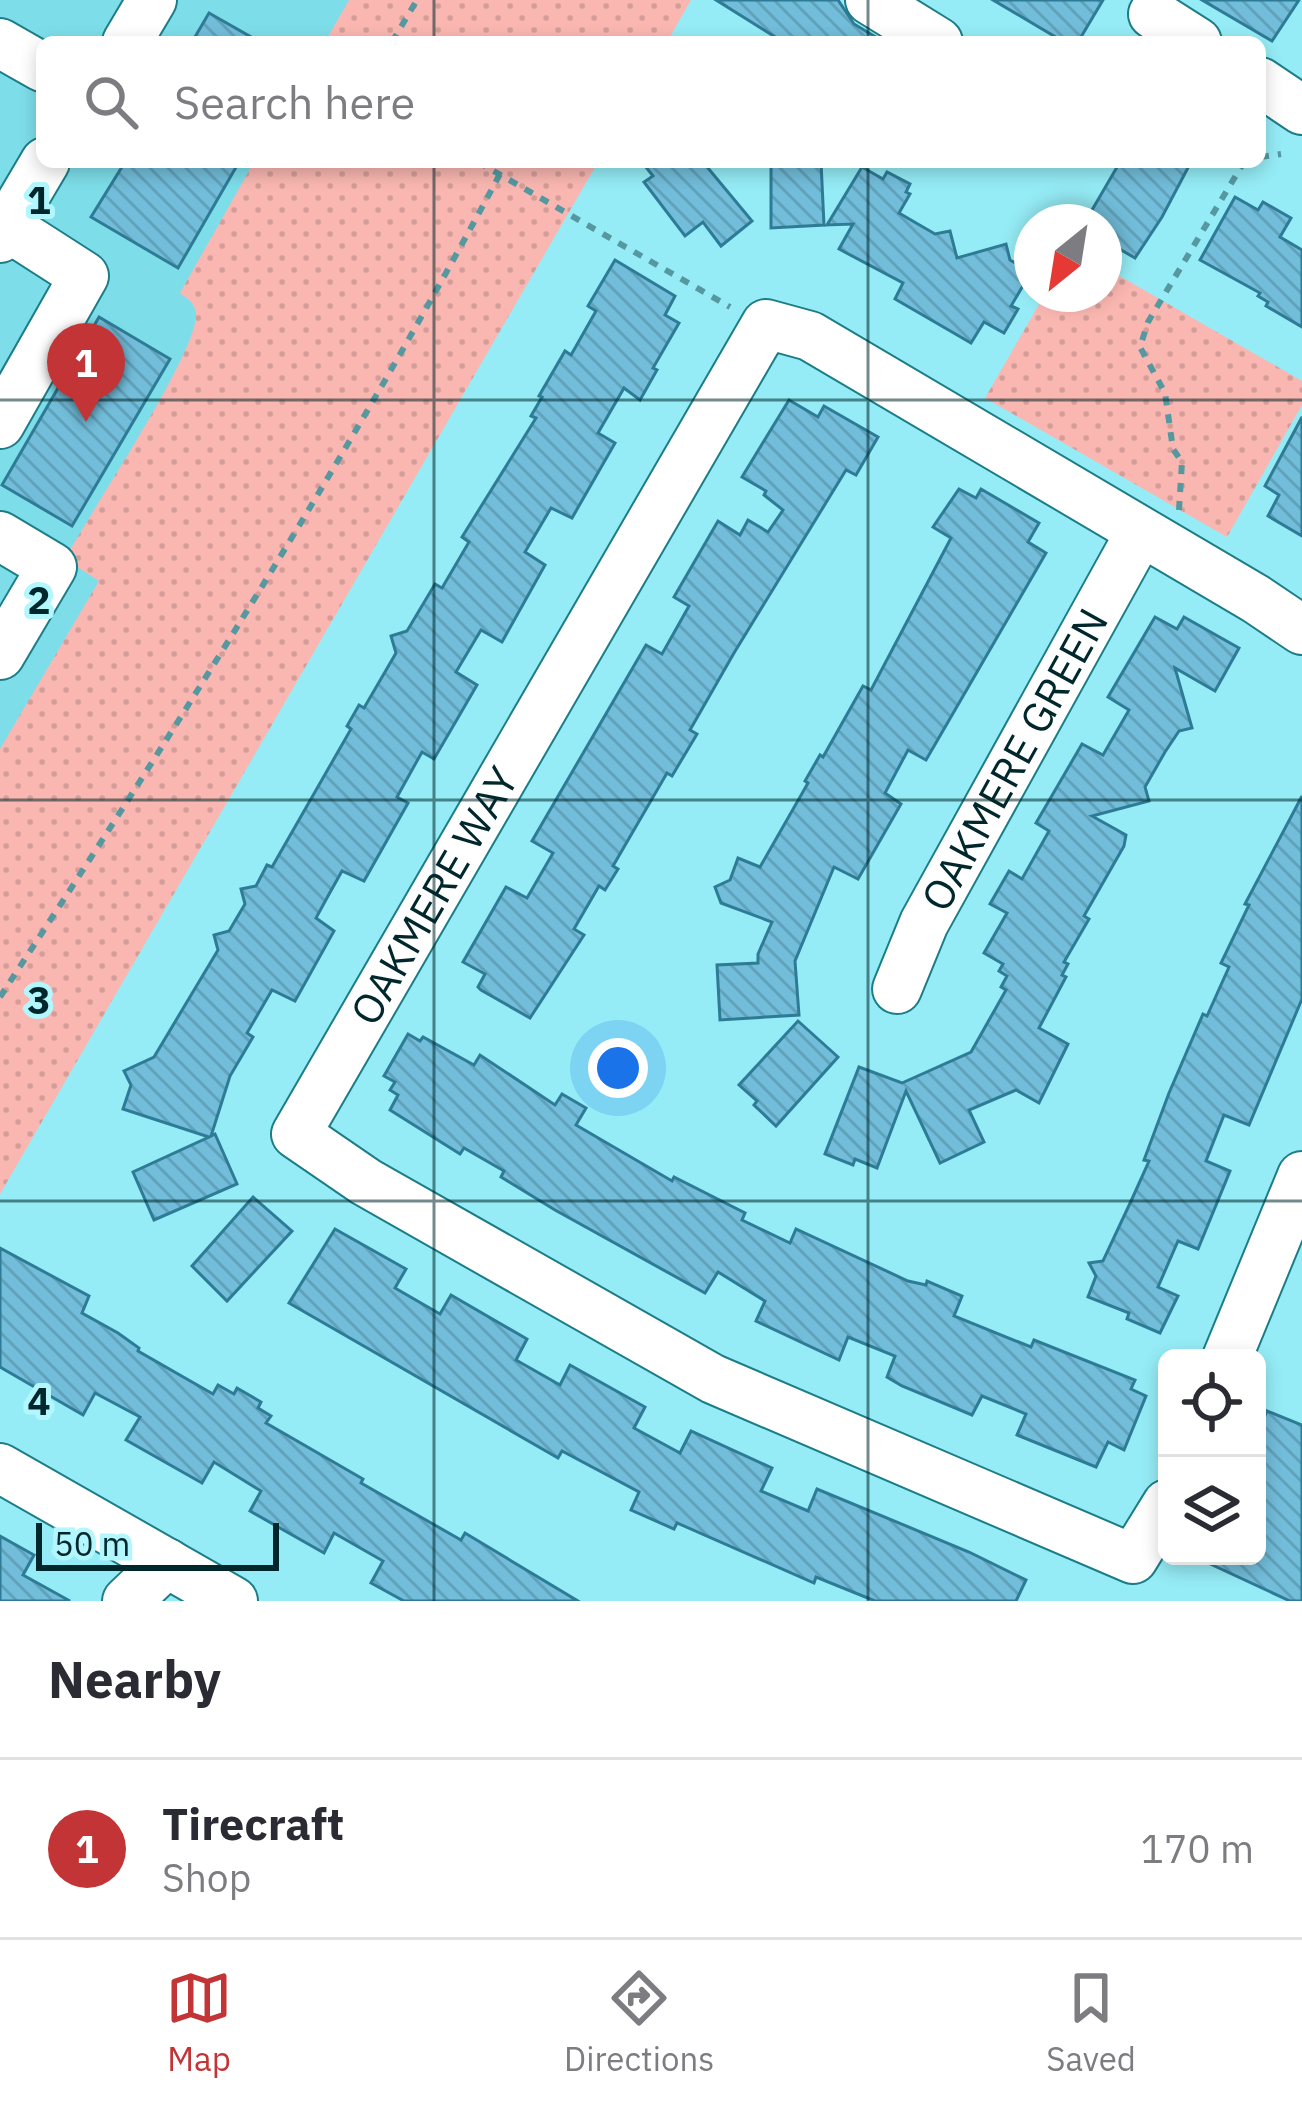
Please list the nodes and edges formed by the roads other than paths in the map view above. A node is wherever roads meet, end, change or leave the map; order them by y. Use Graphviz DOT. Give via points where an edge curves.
graph roads {
  1 [pos="152,0"];
  2 [pos="870,0"];
  3 [pos="1151,19"];
  4 [pos="131,36"];
  5 [pos="928,36"];
  6 [pos="1185,36"];
  7 [pos="0,43"];
  8 [pos="36,64"];
  9 [pos="1266,86"];
  10 [pos="1302,110"];
  11 [pos="28,161"];
  12 [pos="2,229"];
  13 [pos="0,424"];
  14 [pos="1159,527"];
  15 [pos="0,536"];
  16 [pos="1302,630"];
  17 [pos="0,655"];
  18 [pos="897,989"];
  19 [pos="1302,1176"];
  20 [pos="1231,1349"];
  21 [pos="0,1468"];
  22 [pos="1158,1519"];
  23 [pos="162,1582"];
  24 [pos="127,1601"];
  25 [pos="233,1601"];
  1 -- 4 [label="street"];
  2 -- 5 [label="street"];
  3 -- 6 [label="street"];
  7 -- 8 [label="street"];
  9 -- 10 [label="street"];
  11 -- 12 [label="street"];
  12 -- 13 [label="street" via="84,276"];
  14 -- 16 [label="street, OAKMERE WAY"];
  14 -- 18 [label="street, OAKMERE GREEN" via="924,923"];
  14 -- 22 [label="street, OAKMERE WAY" via="810,336 766,324 296,1134 713,1379 1133,1559"];
  15 -- 17 [label="street" via="52,567"];
  19 -- 20 [label="street"];
  21 -- 23 [label="street"];
  23 -- 24 [label="street"];
  23 -- 25 [label="street"];
}
